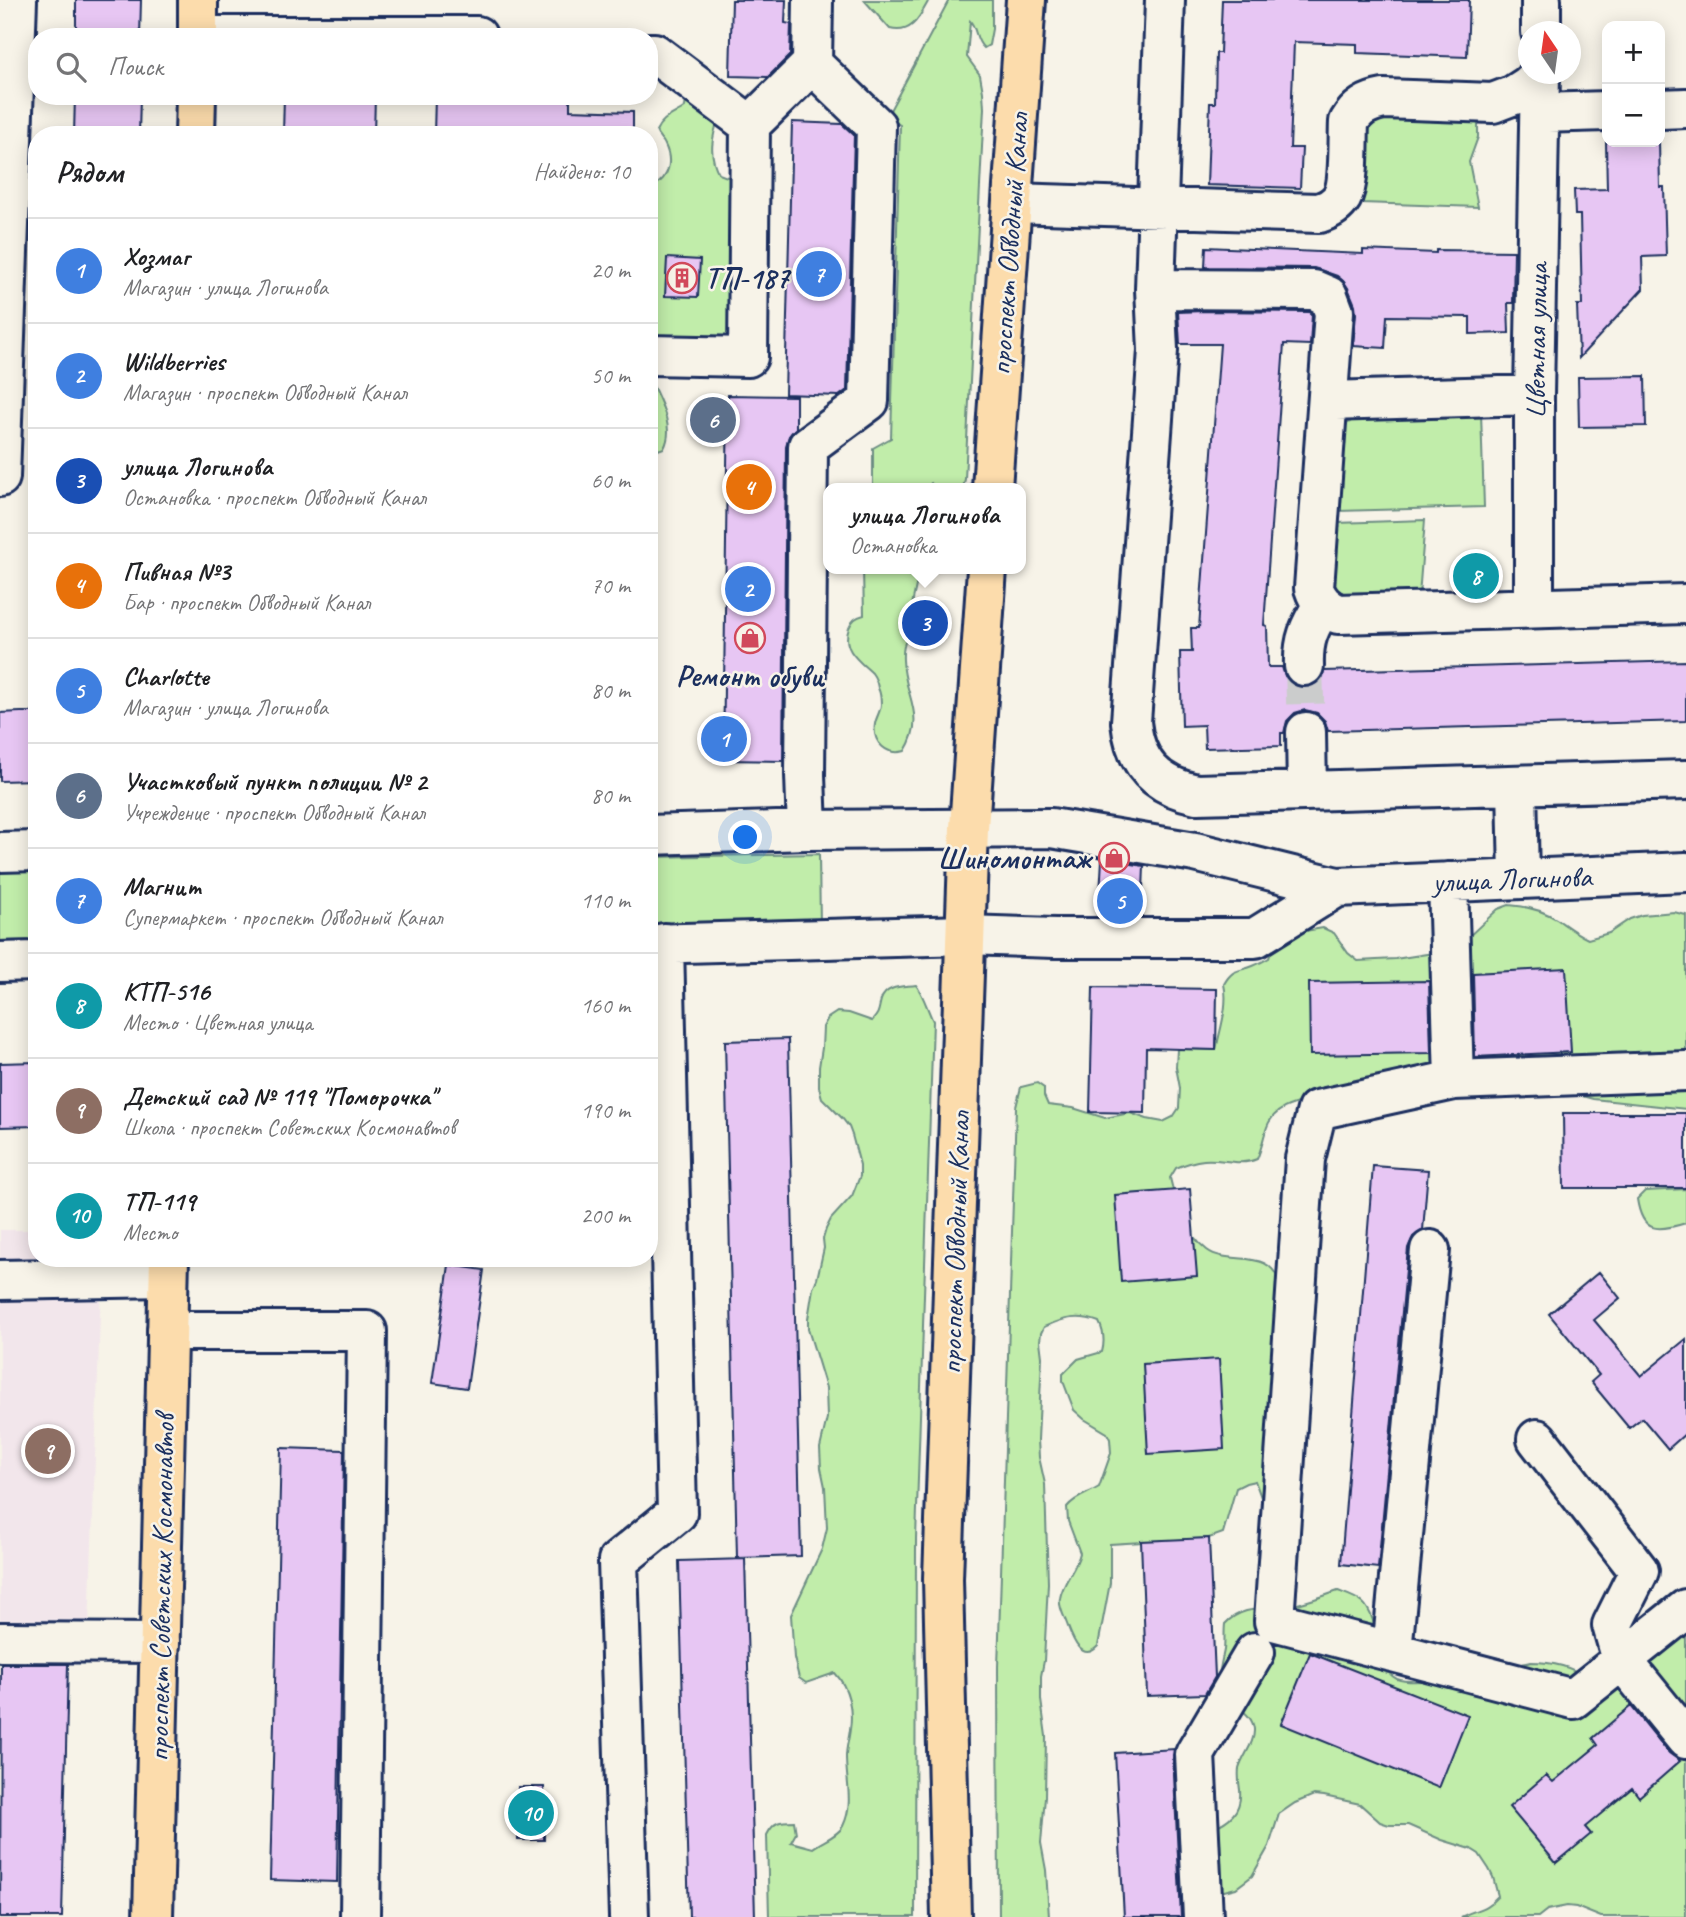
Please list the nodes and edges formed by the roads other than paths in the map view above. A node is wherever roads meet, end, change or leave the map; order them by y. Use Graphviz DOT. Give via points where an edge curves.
graph roads {
  1 [pos="17,0"];
  2 [pos="198,0"];
  3 [pos="813,0"];
  4 [pos="1026,0"];
  5 [pos="1165,0"];
  6 [pos="1541,0"];
  7 [pos="1541,21"];
  8 [pos="198,28"];
  9 [pos="658,57"];
  10 [pos="812,64"];
  11 [pos="1530,84"];
  12 [pos="1540,84"];
  13 [pos="196,105"];
  14 [pos="1686,108"];
  15 [pos="1665,109"];
  16 [pos="1602,111"];
  17 [pos="1540,113"];
  18 [pos="750,125"];
  19 [pos="195,126"];
  20 [pos="1013,202"];
  21 [pos="1157,208"];
  22 [pos="15,266"];
  23 [pos="1154,289"];
  24 [pos="658,355"];
  25 [pos="1534,394"];
  26 [pos="1328,401"];
  27 [pos="0,477"];
  28 [pos="992,483"];
  29 [pos="987,574"];
  30 [pos="1686,604"];
  31 [pos="1323,605"];
  32 [pos="1534,608"];
  33 [pos="1304,666"];
  34 [pos="1306,732"];
  35 [pos="1686,780"];
  36 [pos="1517,785"];
  37 [pos="1307,791"];
  38 [pos="969,828"];
  39 [pos="807,830"];
  40 [pos="658,835"];
  41 [pos="28,851"];
  42 [pos="0,852"];
  43 [pos="1686,872"];
  44 [pos="1519,879"];
  45 [pos="1448,882"];
  46 [pos="1337,887"];
  47 [pos="966,935"];
  48 [pos="658,944"];
  49 [pos="28,961"];
  50 [pos="0,962"];
  51 [pos="658,1052"];
  52 [pos="1686,1071"];
  53 [pos="1454,1080"];
  54 [pos="659,1160"];
  55 [pos="1430,1250"];
  56 [pos="169,1268"];
  57 [pos="0,1280"];
  58 [pos="167,1331"];
  59 [pos="1537,1439"];
  60 [pos="1686,1609"];
  61 [pos="0,1642"];
  62 [pos="160,1643"];
  63 [pos="1392,1652"];
  64 [pos="1255,1653"];
  65 [pos="1622,1660"];
  66 [pos="1686,1739"];
  67 [pos="153,1917"];
  68 [pos="360,1917"];
  69 [pos="629,1917"];
  70 [pos="951,1917"];
  71 [pos="1203,1917"];
  1 -- 22 [label="street"];
  2 -- 8 [label="main road"];
  3 -- 10 [label="street"];
  4 -- 20 [label="main road, проспект Обводный Канал"];
  5 -- 21 [label="street"];
  6 -- 7 [label="street"];
  9 -- 18 [label="street"];
  10 -- 18 [label="street"];
  10 -- 39 [label="street" via="876,125 869,401 808,446"];
  11 -- 21 [label="street" via="1493,103 1384,99 1362,106 1349,122 1346,188 1336,204 1320,213"];
  12 -- 17 [label="street, Цветная улица"];
  13 -- 19 [label="main road"];
  14 -- 15 [label="street"];
  16 -- 17 [label="street"];
  17 -- 25 [label="street, Цветная улица"];
  18 -- 24 [label="street" via="748,357"];
  20 -- 21 [label="street"];
  20 -- 28 [label="main road, проспект Обводный Канал"];
  21 -- 23 [label="street"];
  22 -- 27 [label="street"];
  23 -- 26 [label="street" via="1314,290 1328,296 1334,312"];
  23 -- 37 [label="street" via="1158,350 1132,737 1145,765 1182,791"];
  25 -- 26 [label="street"];
  25 -- 32 [label="street, Цветная улица"];
  26 -- 31 [label="street" via="1314,587"];
  29 -- 38 [label="main road, проспект Обводный Канал"];
  30 -- 32 [label="street"];
  31 -- 32 [label="street" via="1338,614"];
  31 -- 33 [label="street" via="1303,646"];
  34 -- 37 [label="street"];
  35 -- 36 [label="street"];
  36 -- 37 [label="street"];
  36 -- 44 [label="street"];
  38 -- 39 [label="street, улица Логинова"];
  38 -- 46 [label="street, улица Логинова" via="1051,828 1195,852"];
  38 -- 47 [label="main road, проспект Обводный Канал"];
  39 -- 40 [label="street, улица Логинова"];
  41 -- 42 [label="street"];
  43 -- 44 [label="street, улица Логинова"];
  44 -- 45 [label="street, улица Логинова"];
  45 -- 46 [label="street, улица Логинова"];
  45 -- 53 [label="street"];
  46 -- 47 [label="street, улица Логинова" via="1255,938"];
  47 -- 48 [label="street, улица Логинова"];
  47 -- 70 [label="main road, проспект Обводный Канал" via="943,1580"];
  49 -- 50 [label="street"];
  51 -- 54 [label="street"];
  52 -- 53 [label="street"];
  53 -- 63 [label="street" via="1317,1110 1305,1159 1274,1622"];
  54 -- 69 [label="street" via="677,1513 618,1561"];
  55 -- 63 [label="street"];
  56 -- 57 [label="street"];
  56 -- 58 [label="main road, проспект Советских Космонавтов"];
  58 -- 62 [label="main road, проспект Советских Космонавтов"];
  58 -- 68 [label="street" via="367,1331"];
  59 -- 65 [label="street" via="1639,1571 1612,1625"];
  60 -- 65 [label="street"];
  61 -- 62 [label="street"];
  62 -- 67 [label="main road, проспект Советских Космонавтов"];
  63 -- 65 [label="street" via="1573,1699"];
  64 -- 71 [label="street" via="1195,1754"];
  65 -- 66 [label="street"];
}
